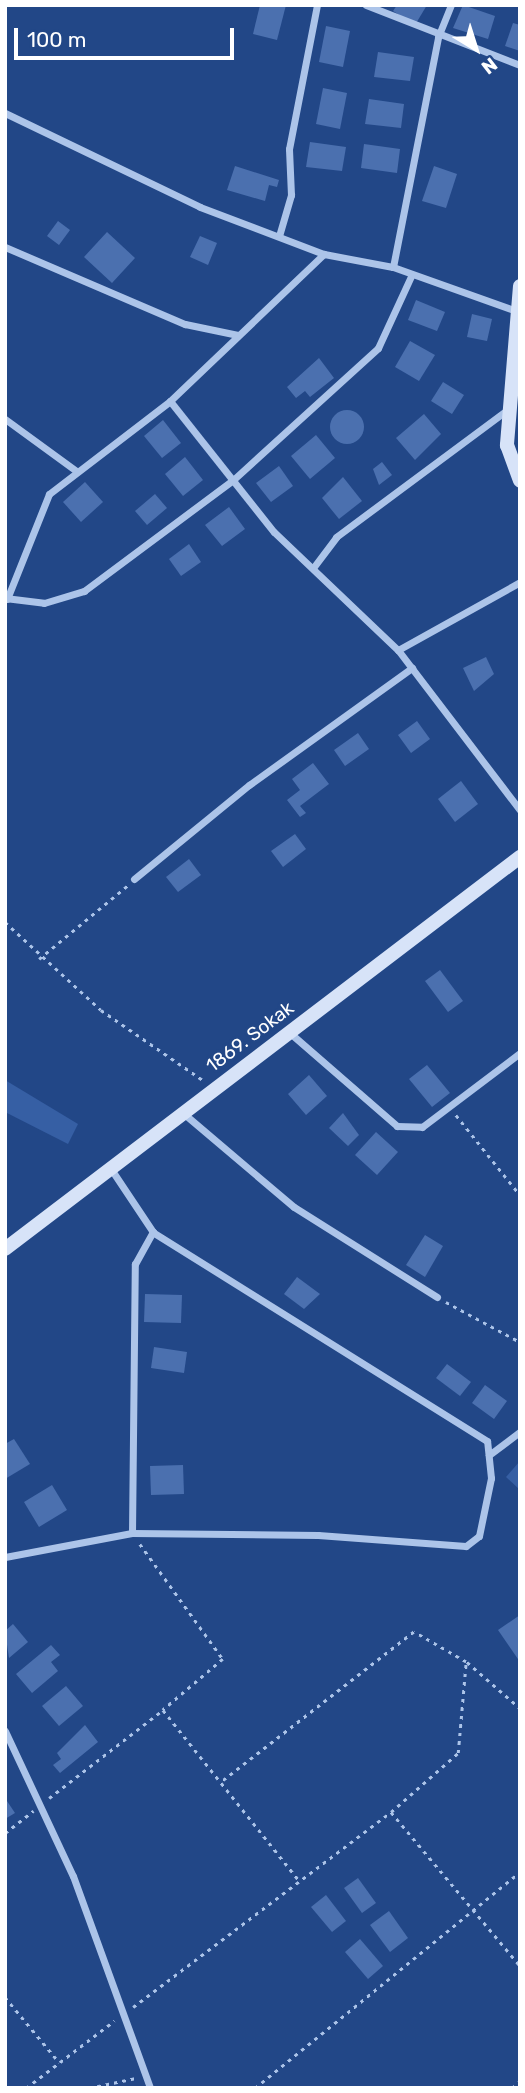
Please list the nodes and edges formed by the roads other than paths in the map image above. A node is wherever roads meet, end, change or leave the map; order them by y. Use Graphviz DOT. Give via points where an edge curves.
graph roads {
  1 [pos="317,5"];
  2 [pos="366,5"];
  3 [pos="451,5"];
  4 [pos="438,37"];
  5 [pos="520,65"];
  6 [pos="5,113"];
  7 [pos="279,236"];
  8 [pos="5,247"];
  9 [pos="324,254"];
  10 [pos="393,267"];
  11 [pos="412,274"];
  12 [pos="520,286"];
  13 [pos="514,310"];
  14 [pos="238,335"];
  15 [pos="170,401"];
  16 [pos="507,410"];
  17 [pos="5,419"];
  18 [pos="75,470"];
  19 [pos="233,480"];
  20 [pos="520,481"];
  21 [pos="313,568"];
  22 [pos="520,582"];
  23 [pos="6,598"];
  24 [pos="398,650"];
  25 [pos="412,668"];
  26 [pos="520,810"];
  27 [pos="520,857"];
  28 [pos="134,879"];
  29 [pos="289,1032"];
  30 [pos="520,1053"];
  31 [pos="183,1113"];
  32 [pos="110,1168"];
  33 [pos="153,1232"];
  34 [pos="5,1249"];
  35 [pos="437,1297"];
  36 [pos="520,1432"];
  37 [pos="488,1455"];
  38 [pos="132,1533"];
  39 [pos="5,1557"];
  40 [pos="5,1731"];
  41 [pos="150,2088"];
  1 -- 7 [label="street" via="289,149 291,195"];
  2 -- 4 [label="street"];
  3 -- 4 [label="street"];
  4 -- 5 [label="street"];
  4 -- 10 [label="street"];
  6 -- 7 [label="street" via="117,170"];
  7 -- 9 [label="street"];
  8 -- 14 [label="street" via="186,324"];
  9 -- 10 [label="street"];
  9 -- 14 [label="street"];
  10 -- 11 [label="street"];
  11 -- 13 [label="street"];
  11 -- 19 [label="street" via="377,348"];
  12 -- 13 [label="main road"];
  13 -- 16 [label="main road"];
  14 -- 15 [label="street"];
  15 -- 18 [label="street"];
  15 -- 19 [label="street"];
  16 -- 20 [label="main road" via="507,445"];
  16 -- 21 [label="street" via="336,537"];
  17 -- 18 [label="street"];
  18 -- 23 [label="street" via="37,515"];
  19 -- 21 [label="street" via="274,532"];
  19 -- 23 [label="street" via="84,591 44,603"];
  21 -- 24 [label="street"];
  22 -- 24 [label="street"];
  24 -- 25 [label="street"];
  25 -- 26 [label="street"];
  25 -- 28 [label="street" via="249,785"];
  27 -- 29 [label="main road, 1869. Sokak"];
  29 -- 30 [label="street" via="397,1126 422,1127"];
  29 -- 31 [label="main road, 1869. Sokak"];
  31 -- 32 [label="main road, 1869. Sokak"];
  31 -- 35 [label="street" via="293,1208"];
  32 -- 33 [label="street"];
  32 -- 34 [label="main road, 1869. Sokak"];
  33 -- 37 [label="street" via="487,1441"];
  33 -- 38 [label="street" via="135,1264"];
  36 -- 37 [label="street"];
  37 -- 38 [label="street" via="491,1478 479,1536 466,1546 318,1535"];
  38 -- 39 [label="street"];
  40 -- 41 [label="street" via="43,1803 127,2012"];
}
